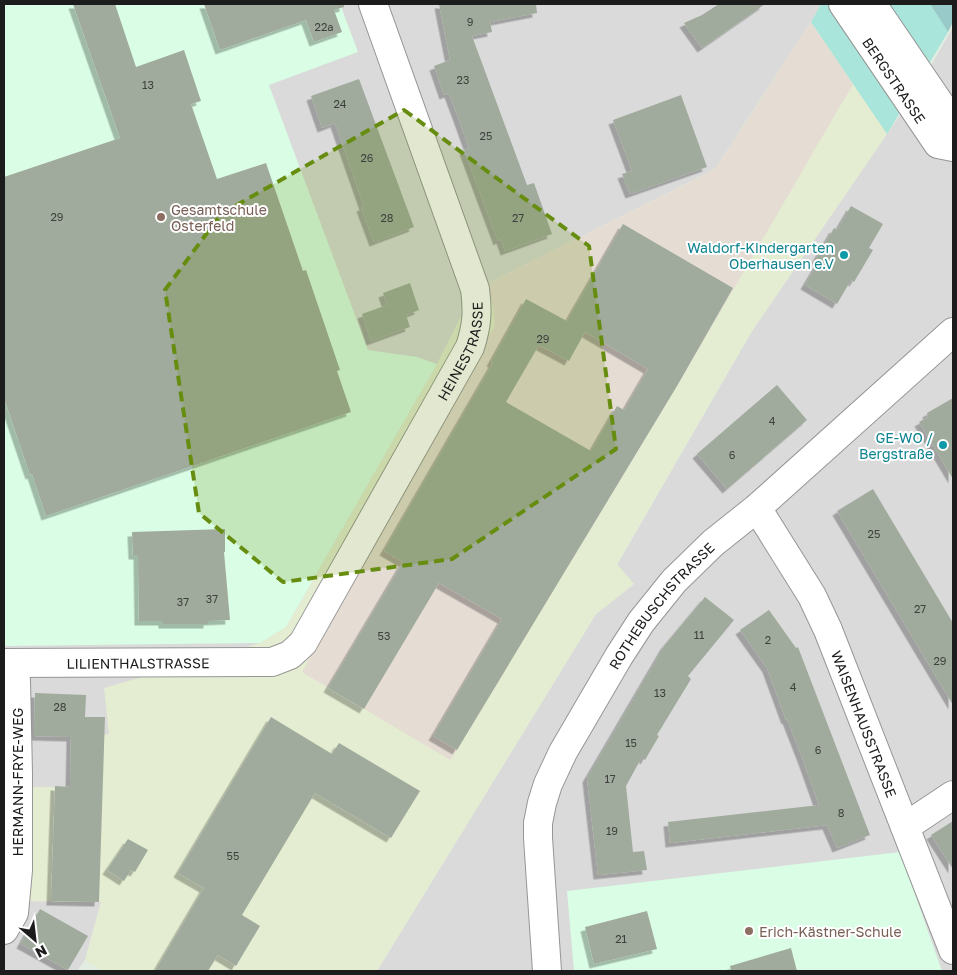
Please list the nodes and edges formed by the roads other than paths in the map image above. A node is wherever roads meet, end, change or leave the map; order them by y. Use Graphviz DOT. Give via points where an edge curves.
graph roads {
  1 [pos="373,4"];
  2 [pos="843,4"];
  3 [pos="872,4"];
  4 [pos="953,124"];
  5 [pos="953,147"];
  6 [pos="953,332"];
  7 [pos="757,508"];
  8 [pos="272,662"];
  9 [pos="9,663"];
  10 [pos="953,795"];
  11 [pos="905,827"];
  12 [pos="11,870"];
  13 [pos="4,930"];
  14 [pos="953,950"];
  15 [pos="548,971"];
  1 -- 8 [label="street, HEINESTRASSE" via="475,289 477,318 470,347 303,643 290,655"];
  2 -- 5 [label="street, BERGSTRASSE" via="938,144"];
  3 -- 4 [label="street, BERGSTRASSE"];
  6 -- 7 [label="street, ROTHEBUSCHSTRASSE"];
  7 -- 11 [label="street, WAISENHAUSSTRASSE" via="812,596 828,630"];
  7 -- 15 [label="street, ROTHEBUSCHSTRASSE" via="713,543 674,581 640,622 548,784 538,823"];
  8 -- 9 [label="street, LILIENTHALSTRASSE"];
  9 -- 12 [label="street, HERMANN-FRYE-WEG" via="16,681 18,763"];
  10 -- 11 [label="street"];
  11 -- 14 [label="street, WAISENHAUSSTRASSE"];
  12 -- 13 [label="street, HERMANN-FRYE-WEG" via="14,912"];
}
